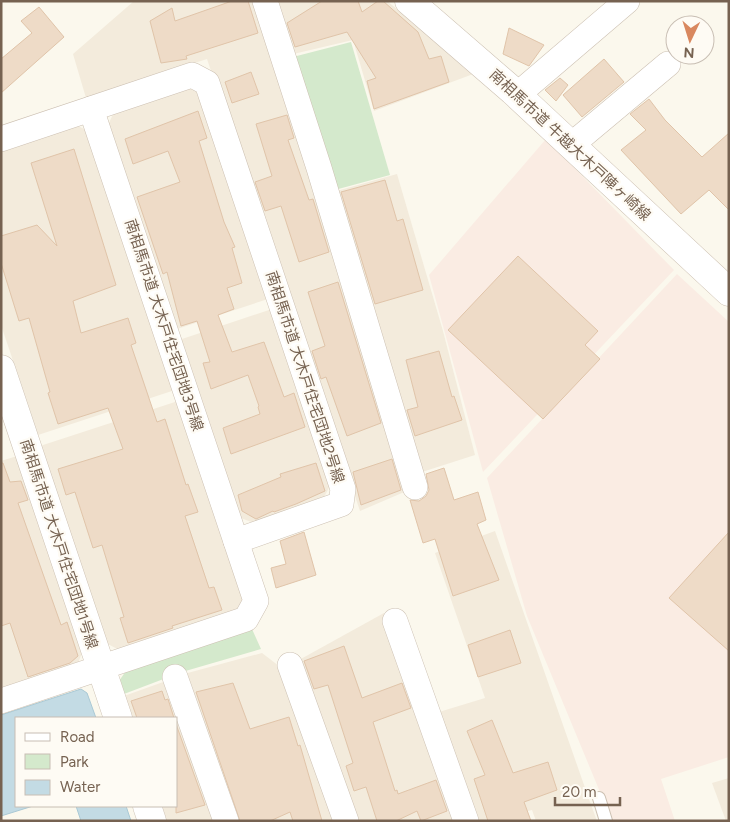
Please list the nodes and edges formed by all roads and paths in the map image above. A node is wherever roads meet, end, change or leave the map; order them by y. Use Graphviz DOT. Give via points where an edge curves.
graph roads {
  1 [pos="265,1"];
  2 [pos="409,1"];
  3 [pos="627,1"];
  4 [pos="667,65"];
  5 [pos="517,95"];
  6 [pos="91,109"];
  7 [pos="1,139"];
  8 [pos="573,146"];
  9 [pos="729,292"];
  10 [pos="1,369"];
  11 [pos="415,487"];
  12 [pos="236,541"];
  13 [pos="395,621"];
  14 [pos="290,664"];
  15 [pos="100,669"];
  16 [pos="176,678"];
  17 [pos="1,701"];
  18 [pos="118,717"];
  19 [pos="599,798"];
  20 [pos="147,807"];
  21 [pos="152,821"];
  22 [pos="226,821"];
  23 [pos="346,821"];
  24 [pos="466,821"];
  25 [pos="606,821"];
  1 -- 11 [label="street"];
  2 -- 5 [label="street, 南相馬市道 牛越大木戸陣ヶ崎線"];
  3 -- 5 [label="street"];
  4 -- 8 [label="street"];
  5 -- 8 [label="street, 南相馬市道 牛越大木戸陣ヶ崎線"];
  6 -- 7 [label="street, 南相馬市道 大木戸住宅団地2号線"];
  6 -- 12 [label="street, 南相馬市道 大木戸住宅団地3号線"];
  6 -- 12 [label="street, 南相馬市道 大木戸住宅団地2号線" via="192,75 207,84 271,274 342,489 341,504"];
  8 -- 9 [label="street, 南相馬市道 牛越大木戸陣ヶ崎線"];
  10 -- 15 [label="street, 南相馬市道 大木戸住宅団地1号線"];
  12 -- 15 [label="street" via="256,601 246,619"];
  13 -- 24 [label="street"];
  14 -- 23 [label="street"];
  15 -- 17 [label="street"];
  15 -- 18 [label="street, 南相馬市道 大木戸住宅団地1号線"];
  16 -- 22 [label="street"];
  19 -- 25 [label="lane"];
  20 -- 21 [label="street"];
}
